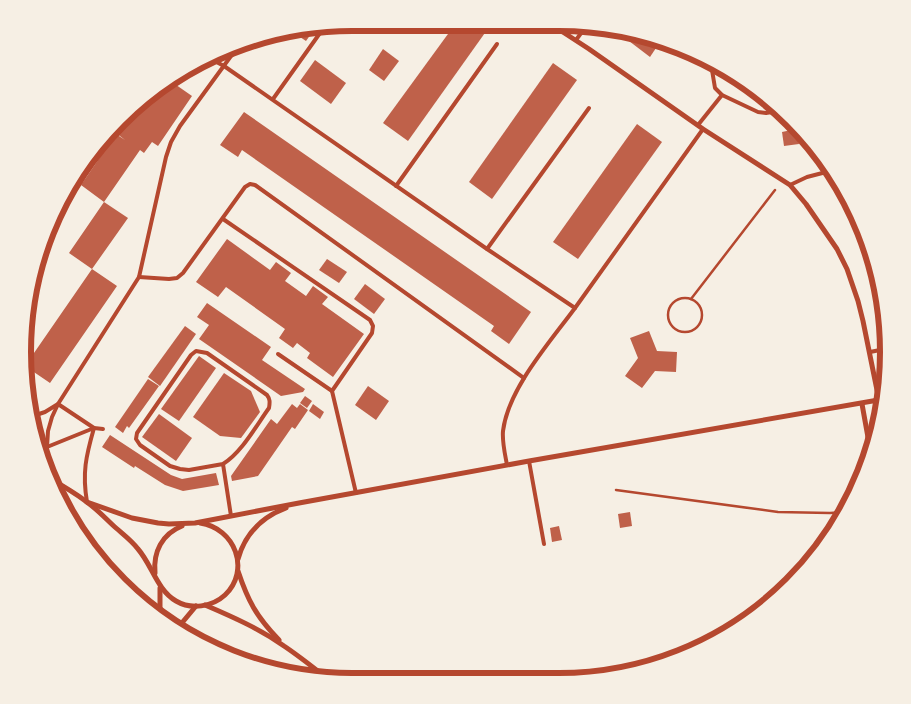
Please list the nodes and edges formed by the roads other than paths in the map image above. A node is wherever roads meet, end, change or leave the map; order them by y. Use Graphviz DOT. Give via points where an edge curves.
graph roads {
  1 [pos="562,31"];
  2 [pos="581,32"];
  3 [pos="320,33"];
  4 [pos="576,40"];
  5 [pos="497,44"];
  6 [pos="231,55"];
  7 [pos="216,62"];
  8 [pos="224,66"];
  9 [pos="712,70"];
  10 [pos="722,95"];
  11 [pos="273,99"];
  12 [pos="589,108"];
  13 [pos="771,112"];
  14 [pos="701,127"];
  15 [pos="825,172"];
  16 [pos="790,185"];
  17 [pos="396,186"];
  18 [pos="223,219"];
  19 [pos="487,250"];
  20 [pos="139,277"];
  21 [pos="574,308"];
  22 [pos="880,350"];
  23 [pos="870,352"];
  24 [pos="278,354"];
  25 [pos="524,378"];
  26 [pos="878,386"];
  27 [pos="332,391"];
  28 [pos="876,401"];
  29 [pos="58,404"];
  30 [pos="862,404"];
  31 [pos="37,415"];
  32 [pos="94,428"];
  33 [pos="103,429"];
  34 [pos="868,438"];
  35 [pos="47,447"];
  36 [pos="529,461"];
  37 [pos="223,464"];
  38 [pos="507,465"];
  39 [pos="60,484"];
  40 [pos="356,493"];
  41 [pos="87,502"];
  42 [pos="298,503"];
  43 [pos="231,516"];
  44 [pos="195,523"];
  45 [pos="188,524"];
  46 [pos="544,544"];
  47 [pos="238,562"];
  48 [pos="238,570"];
  49 [pos="157,579"];
  50 [pos="160,585"];
  51 [pos="196,606"];
  52 [pos="205,606"];
  53 [pos="161,609"];
  54 [pos="181,624"];
  55 [pos="284,646"];
  56 [pos="317,671"];
  1 -- 4 [label="street"];
  2 -- 4 [label="lane"];
  3 -- 11 [label="lane"];
  4 -- 14 [label="street"];
  5 -- 17 [label="lane"];
  6 -- 8 [label="lane"];
  7 -- 8 [label="lane"];
  8 -- 11 [label="lane"];
  8 -- 20 [label="lane" via="171,142"];
  9 -- 10 [label="lane" via="715,88"];
  10 -- 13 [label="lane" via="758,112"];
  10 -- 14 [label="lane"];
  11 -- 17 [label="lane"];
  12 -- 19 [label="lane"];
  14 -- 16 [label="street"];
  14 -- 21 [label="lane"];
  15 -- 16 [label="lane"];
  16 -- 23 [label="street" via="820,222 847,269"];
  17 -- 19 [label="lane"];
  18 -- 20 [label="lane" via="177,278"];
  18 -- 25 [label="lane" via="245,187 255,186"];
  18 -- 27 [label="lane" via="370,320 372,333"];
  19 -- 21 [label="lane"];
  20 -- 29 [label="lane"];
  21 -- 25 [label="lane"];
  22 -- 23 [label="lane"];
  23 -- 26 [label="street"];
  24 -- 27 [label="lane"];
  25 -- 38 [label="lane" via="503,431"];
  27 -- 40 [label="lane"];
  28 -- 30 [label="street"];
  29 -- 31 [label="lane"];
  29 -- 32 [label="lane"];
  29 -- 35 [label="lane" via="48,431"];
  30 -- 34 [label="street"];
  30 -- 36 [label="street"];
  32 -- 33 [label="lane"];
  32 -- 35 [label="lane"];
  32 -- 41 [label="lane" via="84,470"];
  36 -- 38 [label="street"];
  36 -- 46 [label="lane"];
  37 -- 37 [label="lane" via="180,469 170,466 136,439 137,433 196,351 207,353 270,398 269,408 231,459"];
  37 -- 43 [label="lane"];
  38 -- 40 [label="street"];
  39 -- 41 [label="street"];
  40 -- 42 [label="street"];
  41 -- 45 [label="street" via="138,519"];
  41 -- 49 [label="street" via="136,547"];
  42 -- 43 [label="street"];
  42 -- 47 [label="street" via="275,512 256,527 244,542"];
  43 -- 44 [label="street"];
  44 -- 45 [label="street"];
  44 -- 47 [label="street" via="210,525 223,533 234,546"];
  45 -- 49 [label="street" via="168,534 159,546 154,565"];
  47 -- 48 [label="street"];
  48 -- 52 [label="street" via="227,593"];
  48 -- 55 [label="street" via="253,608"];
  49 -- 50 [label="street"];
  50 -- 51 [label="street" via="173,599"];
  50 -- 53 [label="street"];
  51 -- 52 [label="street"];
  51 -- 54 [label="street"];
  52 -- 55 [label="street" via="238,619"];
  55 -- 56 [label="street"];
}
